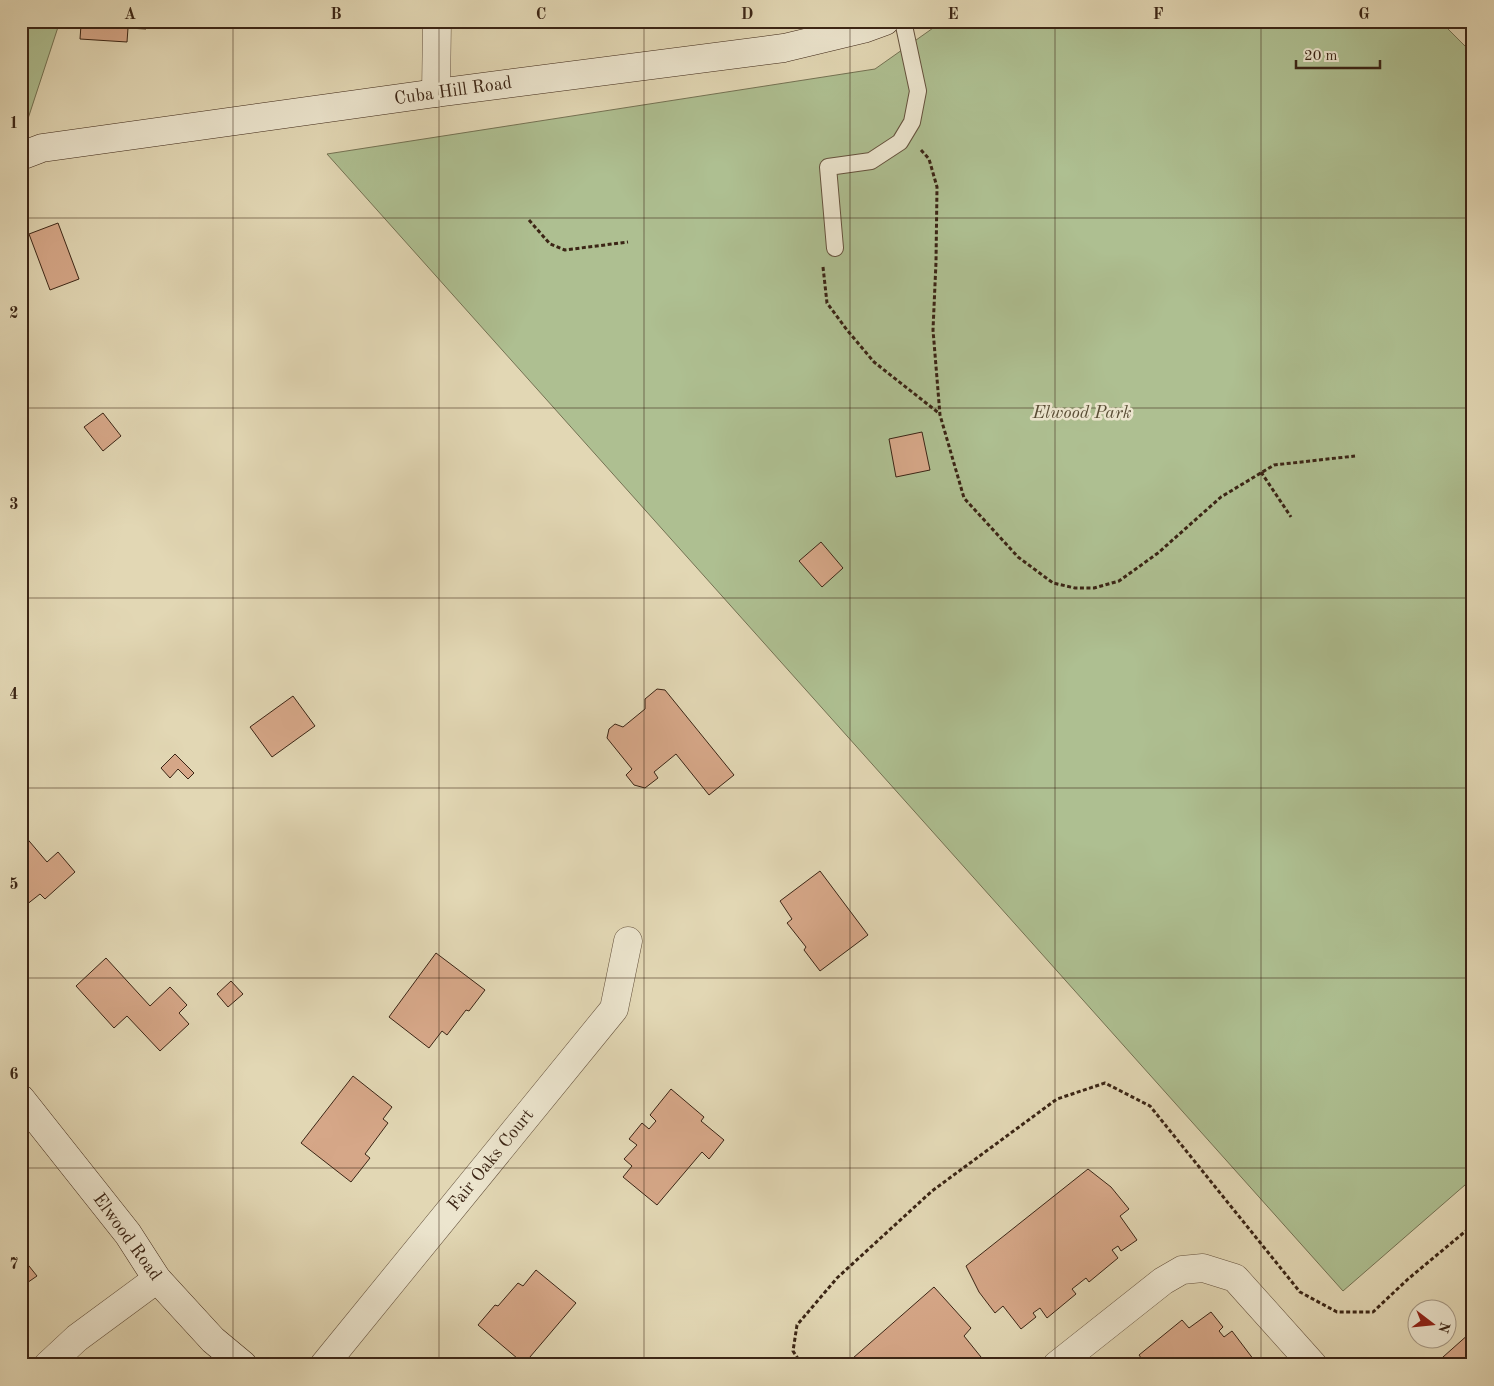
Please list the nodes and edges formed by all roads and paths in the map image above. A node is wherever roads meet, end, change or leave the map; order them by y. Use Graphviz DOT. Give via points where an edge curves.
graph roads {
  1 [pos="437,21"];
  2 [pos="884,21"];
  3 [pos="903,21"];
  4 [pos="436,93"];
  5 [pos="906,132"];
  6 [pos="21,156"];
  7 [pos="529,220"];
  8 [pos="628,242"];
  9 [pos="828,253"];
  10 [pos="940,414"];
  11 [pos="1355,456"];
  12 [pos="1261,472"];
  13 [pos="1291,517"];
  14 [pos="628,941"];
  15 [pos="21,1099"];
  16 [pos="1473,1225"];
  17 [pos="157,1279"];
  18 [pos="48,1365"];
  19 [pos="243,1365"];
  20 [pos="324,1365"];
  21 [pos="802,1365"];
  22 [pos="1057,1365"];
  23 [pos="1313,1365"];
  1 -- 4 [label="main road"];
  2 -- 4 [label="main road, Cuba Hill Road" via="784,48"];
  3 -- 5 [label="lane" via="918,91 912,122"];
  4 -- 6 [label="main road, Cuba Hill Road" via="42,148"];
  5 -- 9 [label="lane" via="900,142 871,161 828,168"];
  5 -- 10 [label="path" via="928,159 937,187 933,330"];
  7 -- 8 [label="path" via="550,244 565,250"];
  9 -- 10 [label="path" via="826,304 874,362"];
  10 -- 12 [label="path" via="964,498 1018,557 1054,583 1075,588 1094,588 1119,581 1158,553 1221,497"];
  11 -- 12 [label="path" via="1274,465"];
  12 -- 13 [label="path"];
  14 -- 20 [label="main road, Fair Oaks Court" via="614,1009"];
  15 -- 17 [label="main road, Elwood Road" via="128,1234"];
  16 -- 21 [label="path" via="1373,1312 1337,1312 1300,1292 1150,1106 1105,1083 1050,1104 932,1191 837,1278 797,1325 793,1351"];
  17 -- 18 [label="main road" via="77,1338"];
  17 -- 19 [label="main road, Elwood Road" via="213,1340"];
  22 -- 23 [label="main road" via="1163,1281 1182,1270 1203,1268 1235,1278"];
}
